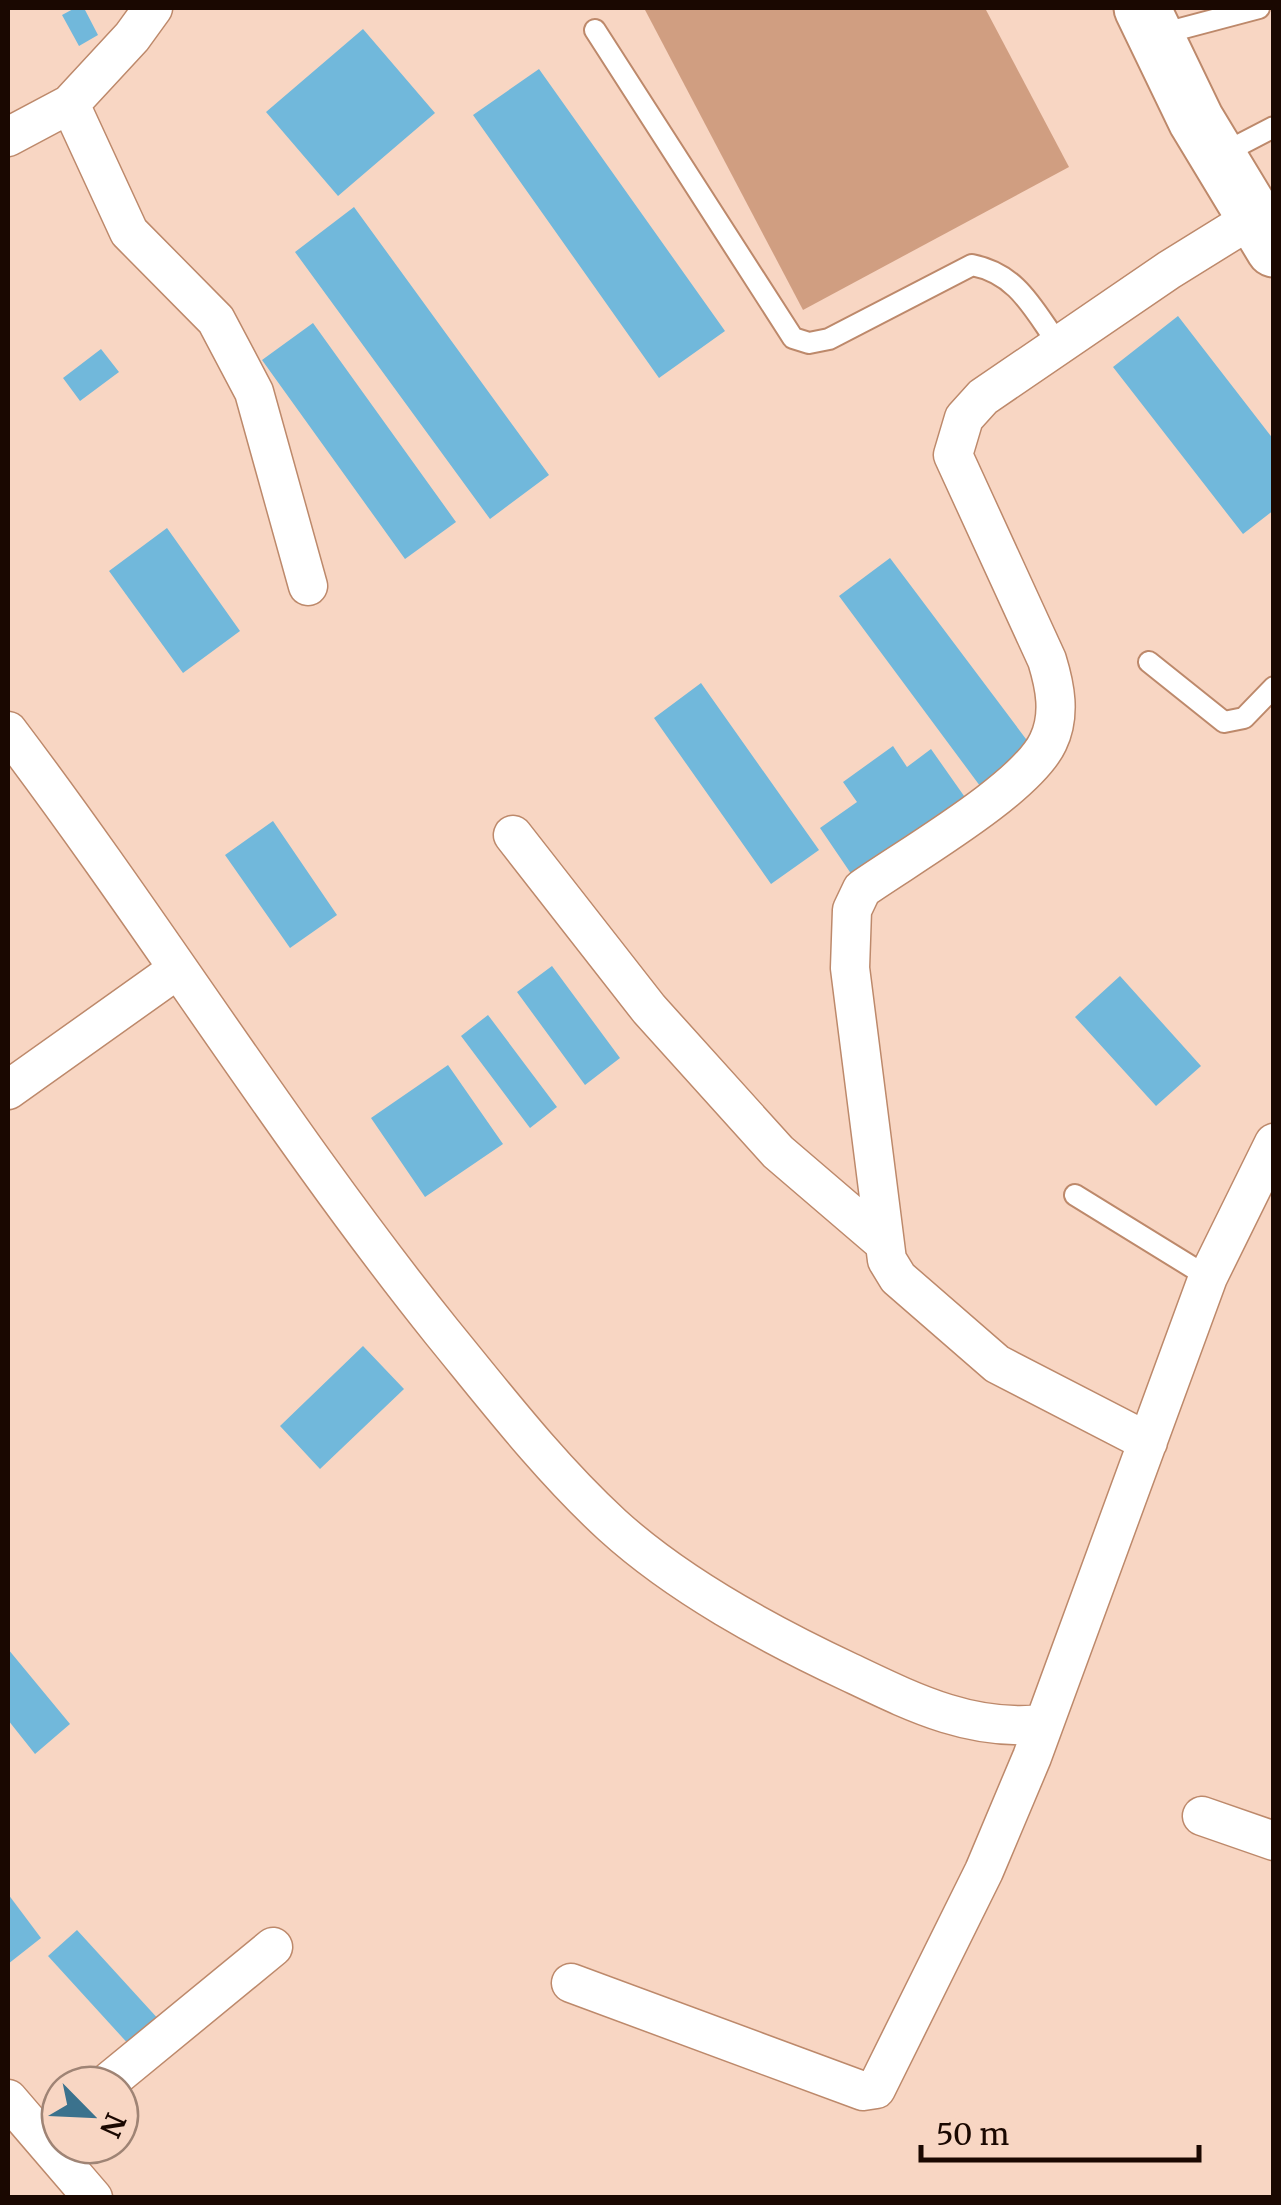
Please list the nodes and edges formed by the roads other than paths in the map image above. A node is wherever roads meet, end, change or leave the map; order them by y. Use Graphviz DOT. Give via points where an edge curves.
graph roads {
  1 [pos="153,8"];
  2 [pos="1258,8"];
  3 [pos="1149,22"];
  4 [pos="595,30"];
  5 [pos="70,104"];
  6 [pos="1274,127"];
  7 [pos="8,137"];
  8 [pos="1218,156"];
  9 [pos="1266,234"];
  10 [pos="1059,345"];
  11 [pos="308,586"];
  12 [pos="1149,662"];
  13 [pos="1274,687"];
  14 [pos="8,731"];
  15 [pos="513,835"];
  16 [pos="178,969"];
  17 [pos="8,1090"];
  18 [pos="1274,1143"];
  19 [pos="1075,1195"];
  20 [pos="883,1242"];
  21 [pos="1208,1277"];
  22 [pos="1148,1442"];
  23 [pos="1043,1724"];
  24 [pos="1202,1816"];
  25 [pos="1274,1841"];
  26 [pos="273,1947"];
  27 [pos="572,1983"];
  28 [pos="129,2065"];
  29 [pos="8,2100"];
  30 [pos="40,2123"];
  31 [pos="72,2165"];
  32 [pos="93,2198"];
  1 -- 5 [label="street"];
  2 -- 3 [label="lane"];
  3 -- 8 [label="main road"];
  4 -- 10 [label="lane" via="793,338 829,339 972,265 996,270 1017,287"];
  5 -- 7 [label="street"];
  5 -- 11 [label="street" via="129,232 216,320 254,392"];
  6 -- 8 [label="lane"];
  8 -- 9 [label="main road"];
  9 -- 10 [label="street"];
  10 -- 20 [label="street" via="983,397 964,418 954,454 1047,660 1057,692 1050,739 1031,770 862,889 852,910 850,968"];
  12 -- 13 [label="lane" via="1224,722 1244,718"];
  14 -- 16 [label="street"];
  15 -- 20 [label="street" via="649,1010 778,1152"];
  16 -- 17 [label="street"];
  16 -- 23 [label="street" via="372,1244 545,1457 614,1527 688,1582 805,1651 937,1714 1015,1727"];
  18 -- 21 [label="street"];
  19 -- 21 [label="lane"];
  20 -- 22 [label="street" via="898,1278 997,1364"];
  21 -- 22 [label="street"];
  22 -- 23 [label="street"];
  23 -- 27 [label="street" via="984,1871 876,2089 863,2092"];
  24 -- 25 [label="street"];
  26 -- 28 [label="street"];
  29 -- 30 [label="street"];
  31 -- 32 [label="street"];
}
